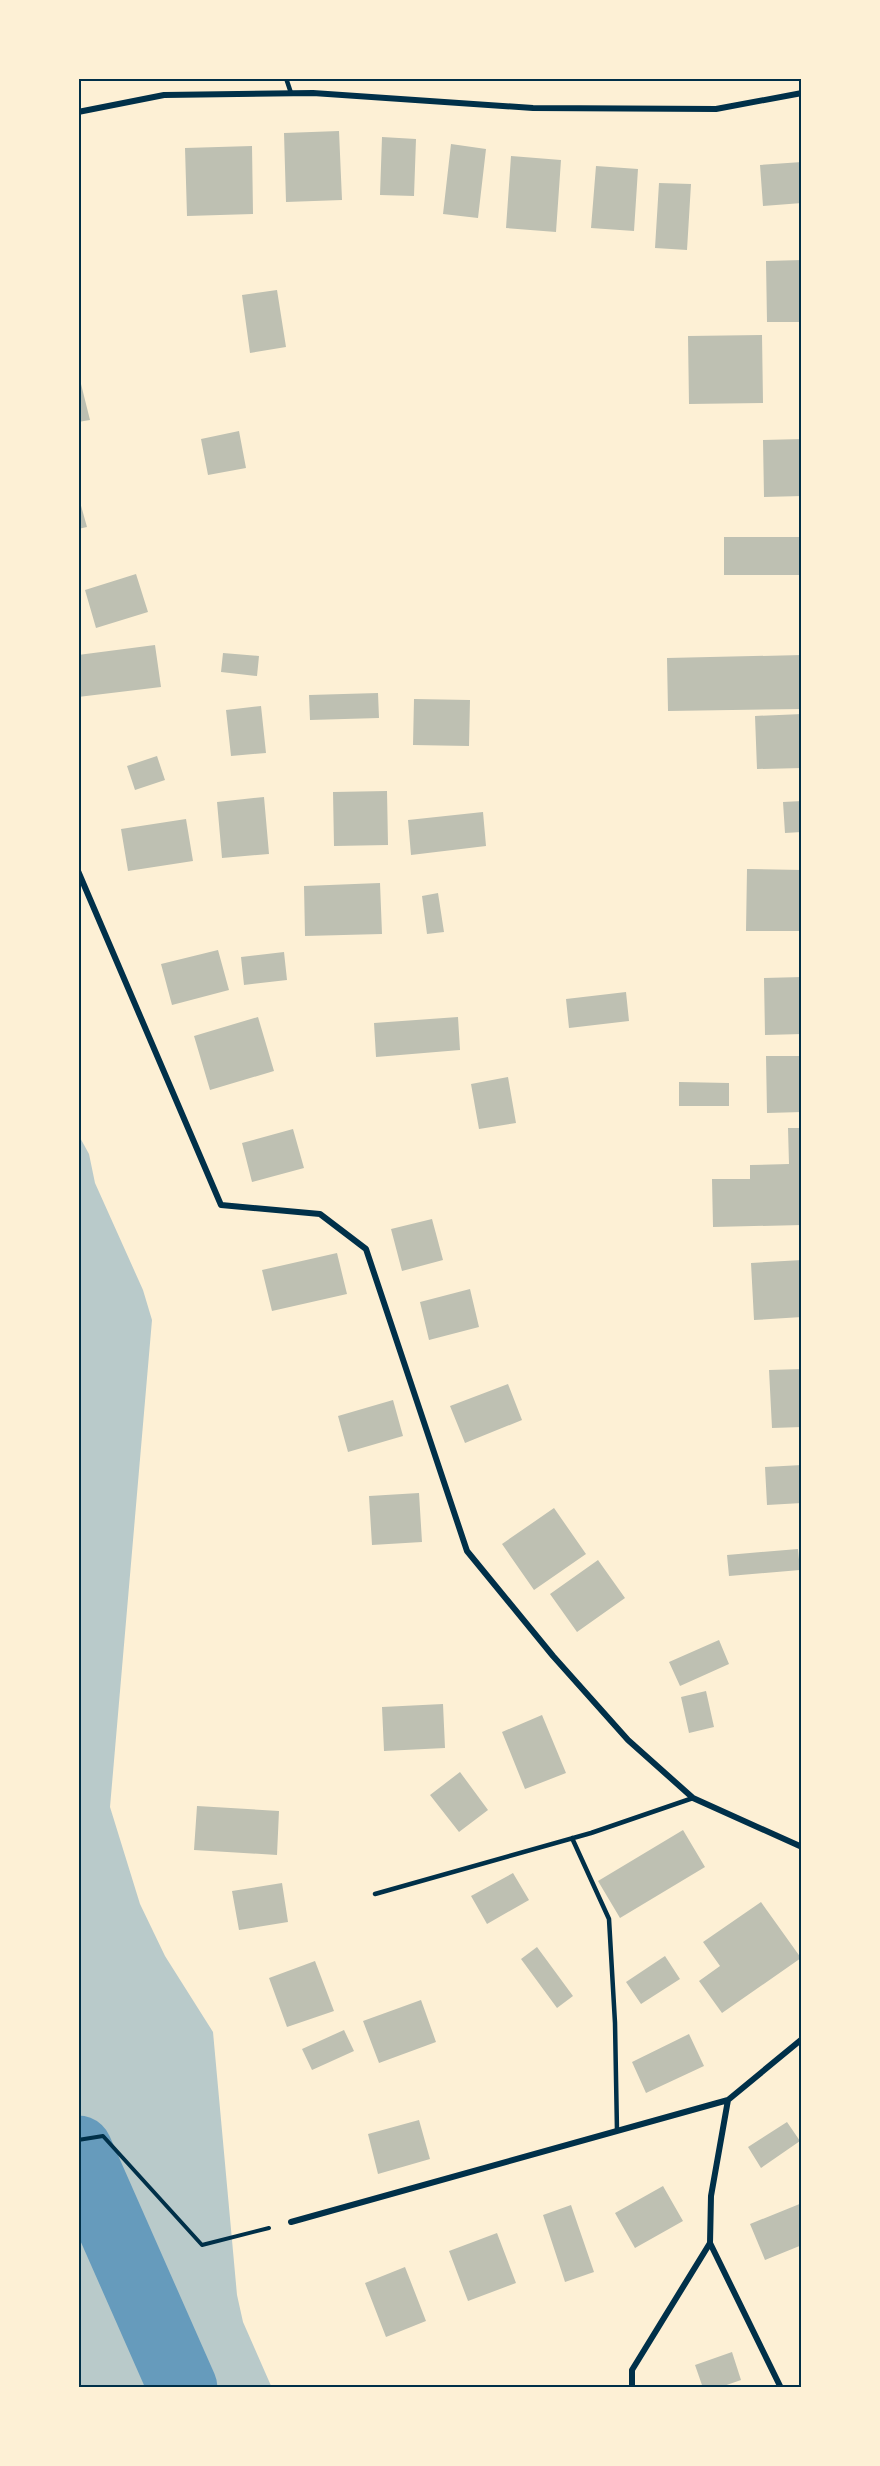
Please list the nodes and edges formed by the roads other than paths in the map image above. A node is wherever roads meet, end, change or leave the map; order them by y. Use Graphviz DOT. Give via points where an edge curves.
graph roads {
  1 [pos="286,78"];
  2 [pos="291,93"];
  3 [pos="802,93"];
  4 [pos="78,112"];
  5 [pos="78,871"];
  6 [pos="693,1798"];
  7 [pos="572,1838"];
  8 [pos="802,1847"];
  9 [pos="375,1894"];
  10 [pos="802,2038"];
  11 [pos="728,2100"];
  12 [pos="617,2131"];
  13 [pos="291,2222"];
  14 [pos="710,2243"];
  15 [pos="632,2388"];
  16 [pos="781,2388"];
  1 -- 2 [label="lane"];
  2 -- 3 [label="street" via="533,108 716,109"];
  2 -- 4 [label="street" via="164,95"];
  5 -- 6 [label="street" via="221,1205 320,1214 366,1249 467,1551 628,1740"];
  6 -- 7 [label="lane"];
  6 -- 8 [label="street"];
  7 -- 9 [label="lane"];
  7 -- 12 [label="lane" via="609,1919"];
  10 -- 11 [label="street"];
  11 -- 12 [label="street"];
  11 -- 14 [label="street" via="711,2196"];
  12 -- 13 [label="street"];
  14 -- 15 [label="street" via="632,2370"];
  14 -- 16 [label="street"];
}
